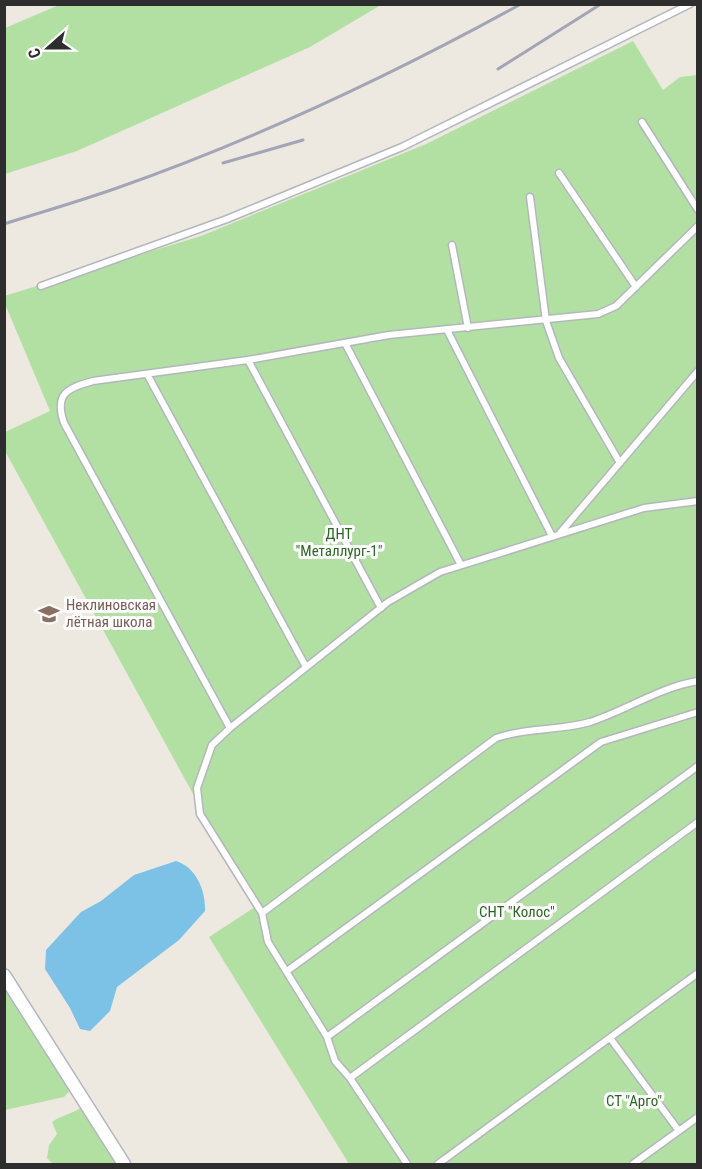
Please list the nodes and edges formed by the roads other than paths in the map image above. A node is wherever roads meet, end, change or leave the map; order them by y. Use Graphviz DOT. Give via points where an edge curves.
graph roads {
  1 [pos="690,4"];
  2 [pos="642,122"];
  3 [pos="559,173"];
  4 [pos="530,197"];
  5 [pos="698,210"];
  6 [pos="698,226"];
  7 [pos="452,245"];
  8 [pos="40,286"];
  9 [pos="636,286"];
  10 [pos="546,321"];
  11 [pos="468,328"];
  12 [pos="447,330"];
  13 [pos="345,343"];
  14 [pos="248,360"];
  15 [pos="698,371"];
  16 [pos="147,374"];
  17 [pos="620,463"];
  18 [pos="698,501"];
  19 [pos="560,534"];
  20 [pos="552,536"];
  21 [pos="461,565"];
  22 [pos="381,608"];
  23 [pos="306,668"];
  24 [pos="698,681"];
  25 [pos="698,712"];
  26 [pos="230,728"];
  27 [pos="698,766"];
  28 [pos="698,822"];
  29 [pos="262,913"];
  30 [pos="287,971"];
  31 [pos="698,973"];
  32 [pos="4,975"];
  33 [pos="327,1037"];
  34 [pos="610,1038"];
  35 [pos="350,1078"];
  36 [pos="698,1117"];
  37 [pos="679,1131"];
  38 [pos="124,1164"];
  39 [pos="407,1164"];
  40 [pos="438,1164"];
  41 [pos="633,1164"];
  1 -- 8 [label="lane" via="402,147 227,219"];
  2 -- 5 [label="lane"];
  3 -- 9 [label="lane"];
  4 -- 10 [label="lane"];
  6 -- 9 [label="lane"];
  7 -- 11 [label="lane"];
  9 -- 10 [label="lane" via="616,306 598,314"];
  10 -- 11 [label="lane"];
  10 -- 17 [label="lane" via="559,358"];
  11 -- 12 [label="lane"];
  12 -- 13 [label="lane"];
  12 -- 20 [label="lane"];
  13 -- 14 [label="lane"];
  13 -- 21 [label="lane"];
  14 -- 16 [label="lane"];
  14 -- 22 [label="lane"];
  15 -- 17 [label="lane"];
  16 -- 23 [label="lane"];
  16 -- 26 [label="lane" via="75,386 61,398 59,408"];
  17 -- 19 [label="lane"];
  18 -- 19 [label="lane" via="644,508"];
  19 -- 20 [label="lane"];
  20 -- 21 [label="lane"];
  21 -- 22 [label="lane" via="440,572"];
  22 -- 23 [label="lane"];
  23 -- 26 [label="lane"];
  24 -- 29 [label="lane" via="679,684 588,723 519,730 496,738"];
  25 -- 30 [label="lane" via="601,742"];
  26 -- 29 [label="lane" via="212,745 197,788 200,814"];
  27 -- 33 [label="lane"];
  28 -- 35 [label="lane"];
  29 -- 30 [label="lane" via="268,942"];
  30 -- 33 [label="lane"];
  31 -- 34 [label="lane"];
  32 -- 38 [label="street"];
  33 -- 35 [label="lane" via="335,1061"];
  34 -- 37 [label="lane"];
  34 -- 40 [label="lane"];
  35 -- 39 [label="lane"];
  36 -- 37 [label="lane"];
  37 -- 41 [label="lane"];
}
